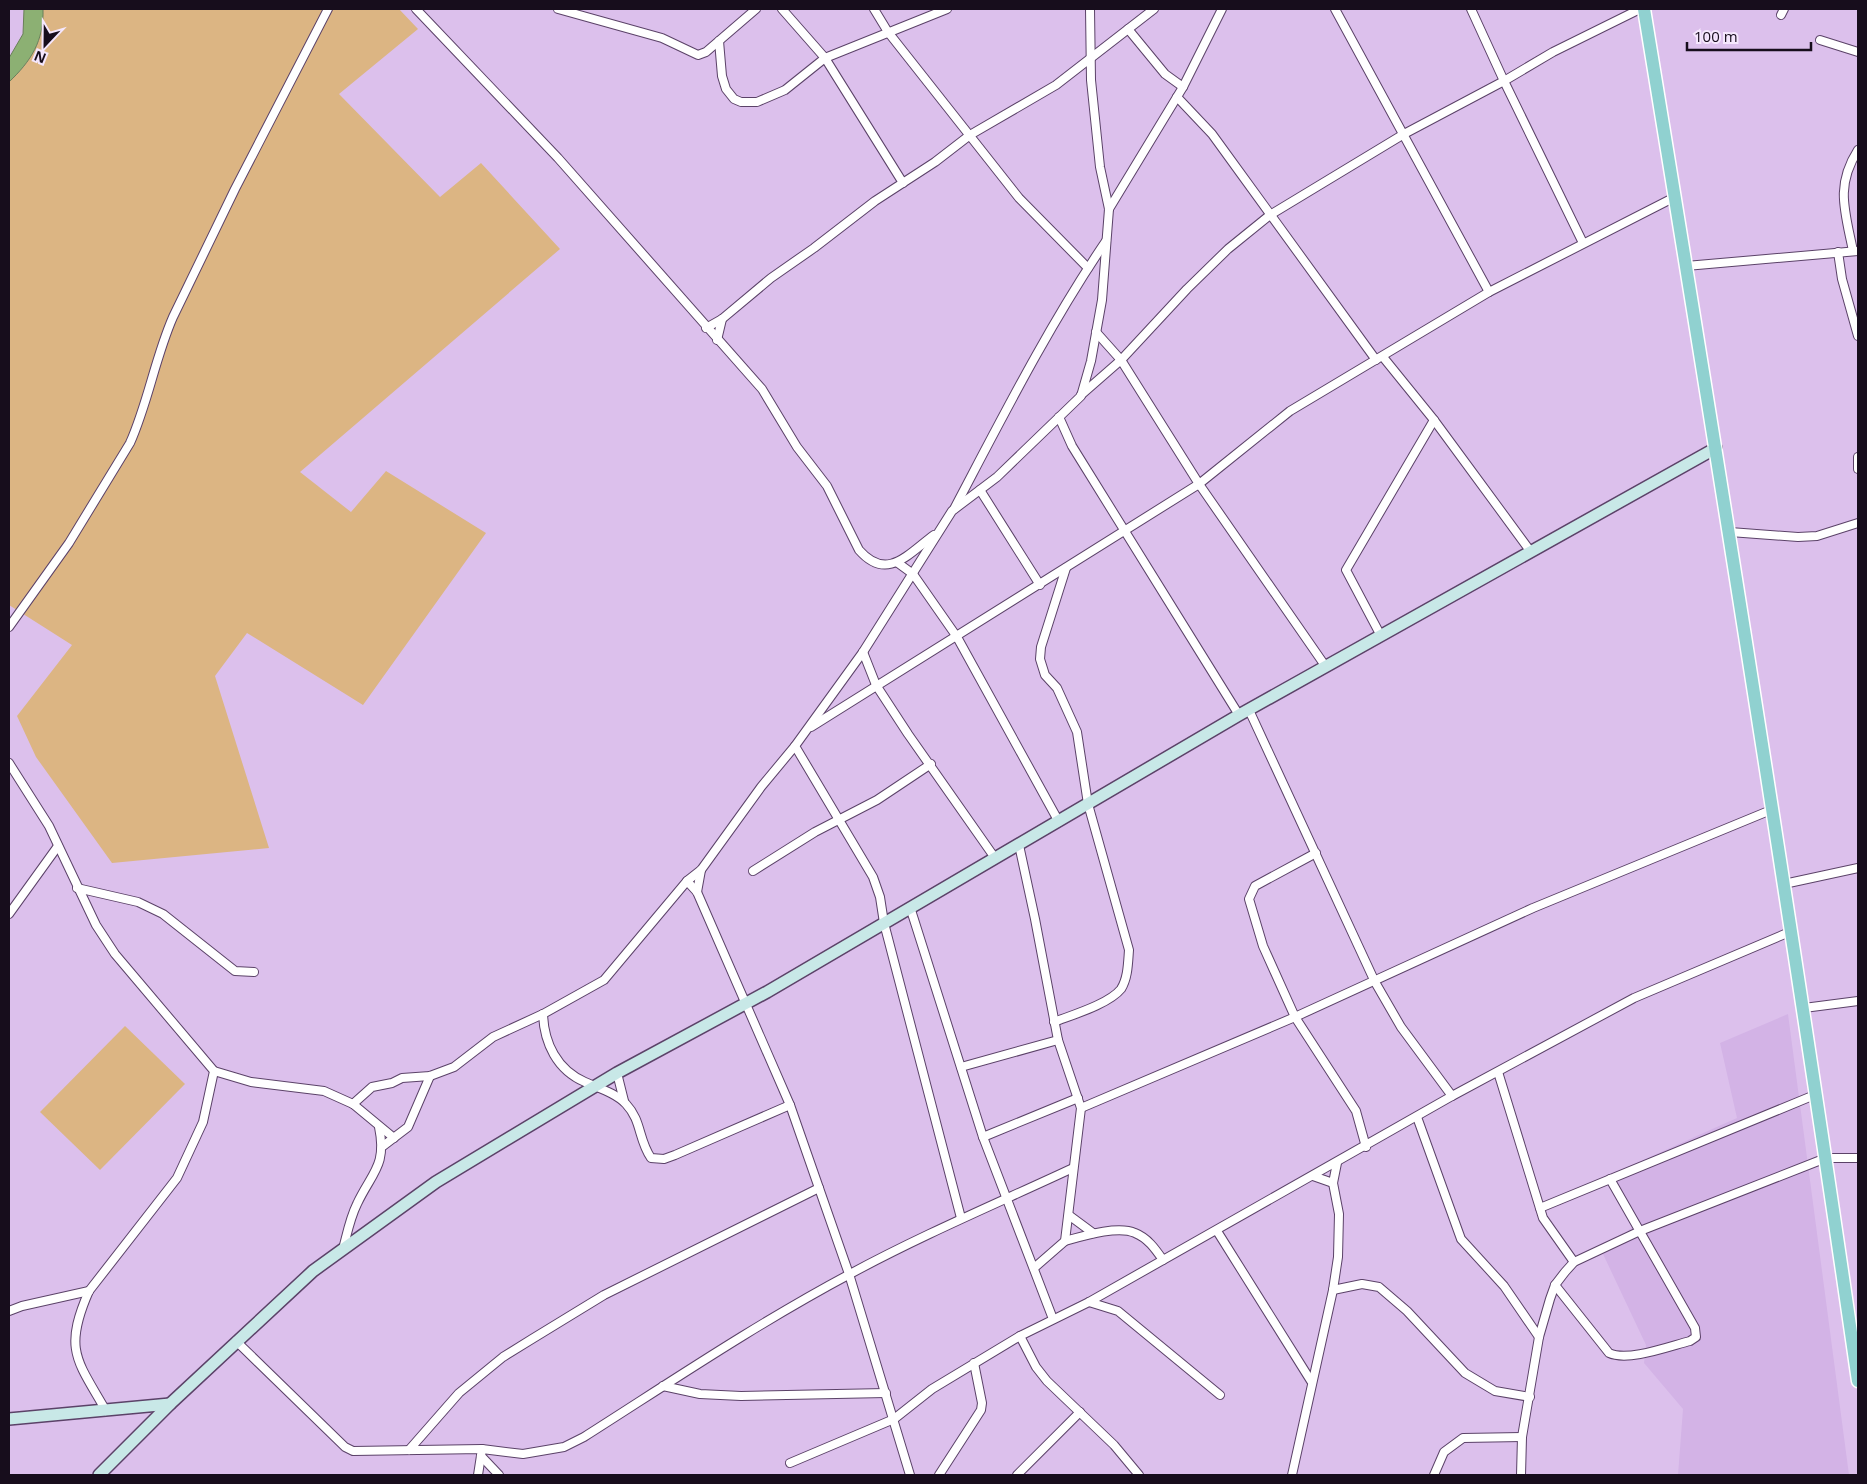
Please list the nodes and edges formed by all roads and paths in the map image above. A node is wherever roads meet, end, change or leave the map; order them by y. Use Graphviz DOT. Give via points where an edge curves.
graph roads {
  1 [pos="328,9"];
  2 [pos="416,9"];
  3 [pos="558,9"];
  4 [pos="756,9"];
  5 [pos="782,9"];
  6 [pos="874,9"];
  7 [pos="947,9"];
  8 [pos="1090,9"];
  9 [pos="1154,9"];
  10 [pos="1222,9"];
  11 [pos="1335,9"];
  12 [pos="1471,9"];
  13 [pos="1640,9"];
  14 [pos="1644,9"];
  15 [pos="568,10"];
  16 [pos="1128,29"];
  17 [pos="888,32"];
  18 [pos="1820,40"];
  19 [pos="719,41"];
  20 [pos="1858,52"];
  21 [pos="825,58"];
  22 [pos="1091,58"];
  23 [pos="1504,82"];
  24 [pos="1183,87"];
  25 [pos="1177,97"];
  26 [pos="1404,134"];
  27 [pos="970,135"];
  28 [pos="1858,150"];
  29 [pos="903,183"];
  30 [pos="1675,197"];
  31 [pos="1109,209"];
  32 [pos="1270,215"];
  33 [pos="1108,239"];
  34 [pos="1583,243"];
  35 [pos="1856,251"];
  36 [pos="1838,252"];
  37 [pos="1686,266"];
  38 [pos="1088,268"];
  39 [pos="1489,292"];
  40 [pos="722,319"];
  41 [pos="706,328"];
  42 [pos="1096,332"];
  43 [pos="1858,336"];
  44 [pos="717,340"];
  45 [pos="1379,358"];
  46 [pos="1121,360"];
  47 [pos="1080,396"];
  48 [pos="1059,417"];
  49 [pos="1434,420"];
  50 [pos="1716,448"];
  51 [pos="1858,457"];
  52 [pos="1858,469"];
  53 [pos="1199,484"];
  54 [pos="980,490"];
  55 [pos="952,511"];
  56 [pos="1858,522"];
  57 [pos="1126,530"];
  58 [pos="937,532"];
  59 [pos="1730,532"];
  60 [pos="1531,552"];
  61 [pos="898,563"];
  62 [pos="1066,568"];
  63 [pos="912,574"];
  64 [pos="1040,585"];
  65 [pos="9,628"];
  66 [pos="1382,636"];
  67 [pos="956,637"];
  68 [pos="863,652"];
  69 [pos="1326,666"];
  70 [pos="876,685"];
  71 [pos="1244,712"];
  72 [pos="807,730"];
  73 [pos="795,746"];
  74 [pos="9,763"];
  75 [pos="931,764"];
  76 [pos="1088,804"];
  77 [pos="1771,810"];
  78 [pos="840,820"];
  79 [pos="1059,822"];
  80 [pos="1018,845"];
  81 [pos="58,846"];
  82 [pos="1316,853"];
  83 [pos="995,858"];
  84 [pos="1858,868"];
  85 [pos="701,870"];
  86 [pos="753,871"];
  87 [pos="687,881"];
  88 [pos="1784,884"];
  89 [pos="77,888"];
  90 [pos="697,892"];
  91 [pos="910,906"];
  92 [pos="9,914"];
  93 [pos="884,923"];
  94 [pos="1792,931"];
  95 [pos="254,972"];
  96 [pos="1375,982"];
  97 [pos="1858,1001"];
  98 [pos="746,1003"];
  99 [pos="1804,1008"];
  100 [pos="543,1014"];
  101 [pos="1295,1018"];
  102 [pos="1054,1022"];
  103 [pos="1058,1040"];
  104 [pos="961,1067"];
  105 [pos="214,1071"];
  106 [pos="1498,1072"];
  107 [pos="617,1073"];
  108 [pos="430,1076"];
  109 [pos="597,1086"];
  110 [pos="1818,1094"];
  111 [pos="1452,1096"];
  112 [pos="1078,1098"];
  113 [pos="624,1101"];
  114 [pos="352,1104"];
  115 [pos="790,1105"];
  116 [pos="1081,1108"];
  117 [pos="1417,1117"];
  118 [pos="379,1127"];
  119 [pos="983,1137"];
  120 [pos="394,1138"];
  121 [pos="383,1146"];
  122 [pos="1366,1147"];
  123 [pos="1826,1158"];
  124 [pos="1858,1158"];
  125 [pos="1337,1163"];
  126 [pos="1073,1168"];
  127 [pos="1313,1176"];
  128 [pos="1610,1180"];
  129 [pos="1333,1183"];
  130 [pos="819,1188"];
  131 [pos="1006,1199"];
  132 [pos="1540,1208"];
  133 [pos="1070,1216"];
  134 [pos="961,1218"];
  135 [pos="1217,1231"];
  136 [pos="1640,1231"];
  137 [pos="1093,1233"];
  138 [pos="1065,1241"];
  139 [pos="342,1249"];
  140 [pos="1163,1260"];
  141 [pos="1574,1262"];
  142 [pos="1034,1268"];
  143 [pos="849,1274"];
  144 [pos="1555,1285"];
  145 [pos="1333,1290"];
  146 [pos="89,1291"];
  147 [pos="1089,1302"];
  148 [pos="9,1311"];
  149 [pos="1053,1320"];
  150 [pos="1020,1336"];
  151 [pos="1539,1337"];
  152 [pos="236,1342"];
  153 [pos="974,1363"];
  154 [pos="1311,1381"];
  155 [pos="1858,1381"];
  156 [pos="664,1386"];
  157 [pos="886,1393"];
  158 [pos="1220,1395"];
  159 [pos="1530,1398"];
  160 [pos="170,1404"];
  161 [pos="106,1411"];
  162 [pos="1080,1412"];
  163 [pos="9,1419"];
  164 [pos="894,1419"];
  165 [pos="1522,1437"];
  166 [pos="409,1450"];
  167 [pos="482,1453"];
  168 [pos="790,1462"];
  169 [pos="99,1475"];
  170 [pos="478,1475"];
  171 [pos="499,1475"];
  172 [pos="910,1475"];
  173 [pos="939,1475"];
  174 [pos="1017,1475"];
  175 [pos="1139,1475"];
  176 [pos="1292,1475"];
  177 [pos="1434,1475"];
  178 [pos="1521,1475"];
  1 -- 65 [label="street" via="243,171 170,324 130,443 69,543"];
  2 -- 41 [label="street" via="558,158"];
  3 -- 15 [label="street"];
  4 -- 19 [label="street"];
  5 -- 21 [label="street"];
  6 -- 17 [label="street"];
  7 -- 17 [label="street"];
  8 -- 22 [label="street"];
  9 -- 16 [label="street"];
  10 -- 24 [label="street"];
  11 -- 26 [label="street"];
  12 -- 23 [label="street"];
  13 -- 23 [label="street" via="1553,52"];
  14 -- 30 [label="main road"];
  15 -- 19 [label="street" via="662,38 698,55"];
  16 -- 22 [label="street"];
  16 -- 24 [label="street" via="1165,74"];
  17 -- 21 [label="street"];
  17 -- 27 [label="street"];
  18 -- 20 [label="street"];
  19 -- 21 [label="street" via="726,89 741,102 756,102 784,90"];
  21 -- 29 [label="street"];
  22 -- 27 [label="street" via="1056,85"];
  22 -- 31 [label="street" via="1100,167"];
  23 -- 26 [label="street"];
  23 -- 34 [label="street"];
  24 -- 25 [label="street"];
  25 -- 31 [label="street"];
  25 -- 32 [label="street" via="1212,134"];
  26 -- 32 [label="street"];
  26 -- 39 [label="street"];
  27 -- 29 [label="street"];
  27 -- 38 [label="street" via="1019,198"];
  28 -- 35 [label="street" via="1844,184 1844,205"];
  29 -- 40 [label="street" via="771,278"];
  30 -- 34 [label="street"];
  30 -- 37 [label="main road"];
  31 -- 33 [label="street"];
  32 -- 45 [label="street"];
  32 -- 46 [label="street" via="1221,255"];
  33 -- 38 [label="street"];
  33 -- 42 [label="street"];
  34 -- 39 [label="street"];
  35 -- 36 [label="street"];
  36 -- 37 [label="street"];
  36 -- 43 [label="street"];
  37 -- 50 [label="main road"];
  38 -- 55 [label="street"];
  39 -- 45 [label="street"];
  40 -- 41 [label="street"];
  40 -- 44 [label="street"];
  41 -- 44 [label="street"];
  42 -- 46 [label="street"];
  42 -- 47 [label="street"];
  44 -- 61 [label="street" via="762,389 797,448 820,475 859,550 875,564"];
  45 -- 49 [label="street"];
  45 -- 53 [label="street" via="1290,411"];
  46 -- 47 [label="street"];
  46 -- 53 [label="street"];
  47 -- 48 [label="street"];
  48 -- 54 [label="street"];
  48 -- 57 [label="street" via="1072,446"];
  49 -- 60 [label="street"];
  49 -- 66 [label="street" via="1346,570"];
  50 -- 59 [label="main road"];
  50 -- 60 [label="street"];
  51 -- 52 [label="street"];
  53 -- 57 [label="street"];
  53 -- 69 [label="street"];
  54 -- 55 [label="street"];
  54 -- 64 [label="street"];
  55 -- 58 [label="street"];
  56 -- 59 [label="street" via="1817,536"];
  57 -- 62 [label="street"];
  57 -- 71 [label="street"];
  58 -- 61 [label="street"];
  58 -- 63 [label="street"];
  59 -- 77 [label="main road"];
  60 -- 66 [label="street"];
  61 -- 63 [label="street"];
  62 -- 64 [label="street"];
  62 -- 76 [label="street" via="1040,659 1045,675 1057,688 1077,732"];
  63 -- 67 [label="street"];
  63 -- 68 [label="street"];
  64 -- 67 [label="street"];
  66 -- 69 [label="street"];
  67 -- 70 [label="street"];
  67 -- 79 [label="street"];
  68 -- 70 [label="street"];
  68 -- 72 [label="street"];
  69 -- 71 [label="street"];
  70 -- 72 [label="street"];
  70 -- 75 [label="street"];
  71 -- 76 [label="street"];
  71 -- 82 [label="street"];
  72 -- 73 [label="street"];
  73 -- 78 [label="street"];
  73 -- 85 [label="street"];
  74 -- 81 [label="street"];
  75 -- 78 [label="street"];
  75 -- 83 [label="street"];
  76 -- 79 [label="street"];
  76 -- 102 [label="street" via="1129,950 1128,972 1120,989 1106,1001"];
  77 -- 88 [label="main road"];
  77 -- 96 [label="street" via="1533,908"];
  78 -- 86 [label="street"];
  78 -- 93 [label="street" via="873,877"];
  79 -- 80 [label="street"];
  80 -- 83 [label="street"];
  80 -- 102 [label="street"];
  81 -- 89 [label="street"];
  81 -- 92 [label="street"];
  82 -- 96 [label="street"];
  82 -- 101 [label="street" via="1254,886 1249,894 1263,946"];
  83 -- 91 [label="street"];
  84 -- 88 [label="street"];
  85 -- 87 [label="street"];
  85 -- 90 [label="street"];
  87 -- 90 [label="street"];
  87 -- 100 [label="street" via="604,980"];
  88 -- 94 [label="main road"];
  89 -- 95 [label="street" via="138,902 163,914 235,971"];
  89 -- 105 [label="street" via="115,954"];
  90 -- 98 [label="street"];
  91 -- 93 [label="street"];
  91 -- 104 [label="street"];
  93 -- 98 [label="street"];
  93 -- 134 [label="street"];
  94 -- 99 [label="main road"];
  94 -- 106 [label="street" via="1634,998"];
  96 -- 101 [label="street"];
  96 -- 111 [label="street" via="1401,1027"];
  97 -- 99 [label="street"];
  98 -- 107 [label="street"];
  98 -- 115 [label="street"];
  99 -- 110 [label="main road"];
  100 -- 108 [label="street" via="493,1037 454,1067"];
  100 -- 109 [label="street" via="545,1038 562,1066 579,1079"];
  101 -- 116 [label="street"];
  101 -- 122 [label="street" via="1356,1111"];
  102 -- 103 [label="street"];
  103 -- 104 [label="street"];
  103 -- 112 [label="street"];
  104 -- 119 [label="street"];
  105 -- 114 [label="street" via="251,1082 324,1091"];
  105 -- 146 [label="street" via="203,1122 177,1178"];
  106 -- 111 [label="street"];
  106 -- 132 [label="street"];
  107 -- 109 [label="street"];
  107 -- 113 [label="street"];
  108 -- 114 [label="street" via="402,1078 372,1087"];
  108 -- 120 [label="street" via="408,1127"];
  109 -- 113 [label="street"];
  109 -- 139 [label="street" via="436,1182"];
  110 -- 123 [label="main road"];
  110 -- 128 [label="street"];
  111 -- 117 [label="street"];
  112 -- 116 [label="street"];
  112 -- 119 [label="street"];
  113 -- 115 [label="street" via="636,1116 645,1149 651,1158 657,1159 675,1155"];
  114 -- 118 [label="street"];
  115 -- 130 [label="street"];
  116 -- 126 [label="street"];
  117 -- 122 [label="street"];
  117 -- 151 [label="street" via="1462,1239 1504,1286"];
  118 -- 120 [label="street"];
  118 -- 121 [label="street"];
  119 -- 131 [label="street"];
  120 -- 121 [label="street"];
  121 -- 139 [label="street" via="374,1174 357,1204"];
  122 -- 125 [label="street"];
  123 -- 124 [label="street"];
  123 -- 136 [label="street"];
  123 -- 155 [label="main road"];
  125 -- 127 [label="street"];
  125 -- 129 [label="street"];
  126 -- 131 [label="street"];
  126 -- 133 [label="street"];
  127 -- 129 [label="street"];
  127 -- 135 [label="street"];
  128 -- 132 [label="street"];
  128 -- 136 [label="street"];
  129 -- 145 [label="street" via="1339,1226"];
  130 -- 143 [label="street"];
  130 -- 166 [label="street" via="604,1295 532,1338 459,1393"];
  131 -- 134 [label="street"];
  131 -- 142 [label="street"];
  132 -- 141 [label="street" via="1543,1218"];
  133 -- 137 [label="street"];
  133 -- 138 [label="street"];
  134 -- 143 [label="street"];
  135 -- 140 [label="street"];
  135 -- 154 [label="street"];
  136 -- 141 [label="street"];
  136 -- 144 [label="street" via="1695,1328 1694,1339 1634,1354 1616,1355 1609,1352"];
  137 -- 138 [label="street"];
  137 -- 140 [label="street" via="1135,1232 1153,1246"];
  138 -- 142 [label="street"];
  139 -- 152 [label="street" via="313,1271"];
  140 -- 147 [label="street"];
  141 -- 144 [label="street"];
  142 -- 149 [label="street"];
  143 -- 156 [label="street"];
  143 -- 157 [label="street"];
  144 -- 151 [label="street"];
  145 -- 154 [label="street"];
  145 -- 159 [label="street" via="1362,1284 1379,1287 1407,1311 1465,1374 1495,1391"];
  146 -- 148 [label="street"];
  146 -- 161 [label="street" via="79,1312 75,1352"];
  147 -- 149 [label="street"];
  147 -- 158 [label="street" via="1118,1311"];
  149 -- 150 [label="street"];
  150 -- 153 [label="street"];
  150 -- 162 [label="street" via="1036,1367"];
  151 -- 159 [label="street"];
  152 -- 160 [label="street"];
  152 -- 166 [label="street" via="345,1447 367,1452"];
  153 -- 164 [label="street"];
  153 -- 173 [label="street" via="981,1410"];
  154 -- 176 [label="street"];
  156 -- 157 [label="street" via="700,1394 732,1396"];
  156 -- 167 [label="street" via="564,1447 523,1454"];
  157 -- 164 [label="street"];
  159 -- 165 [label="street"];
  160 -- 161 [label="street"];
  160 -- 169 [label="street"];
  161 -- 163 [label="street"];
  162 -- 174 [label="street"];
  162 -- 175 [label="street" via="1114,1444"];
  164 -- 168 [label="street"];
  164 -- 172 [label="street"];
  165 -- 177 [label="street" via="1463,1438 1444,1452"];
  165 -- 178 [label="street"];
  166 -- 167 [label="street"];
  167 -- 170 [label="street"];
  167 -- 171 [label="street"];
}
